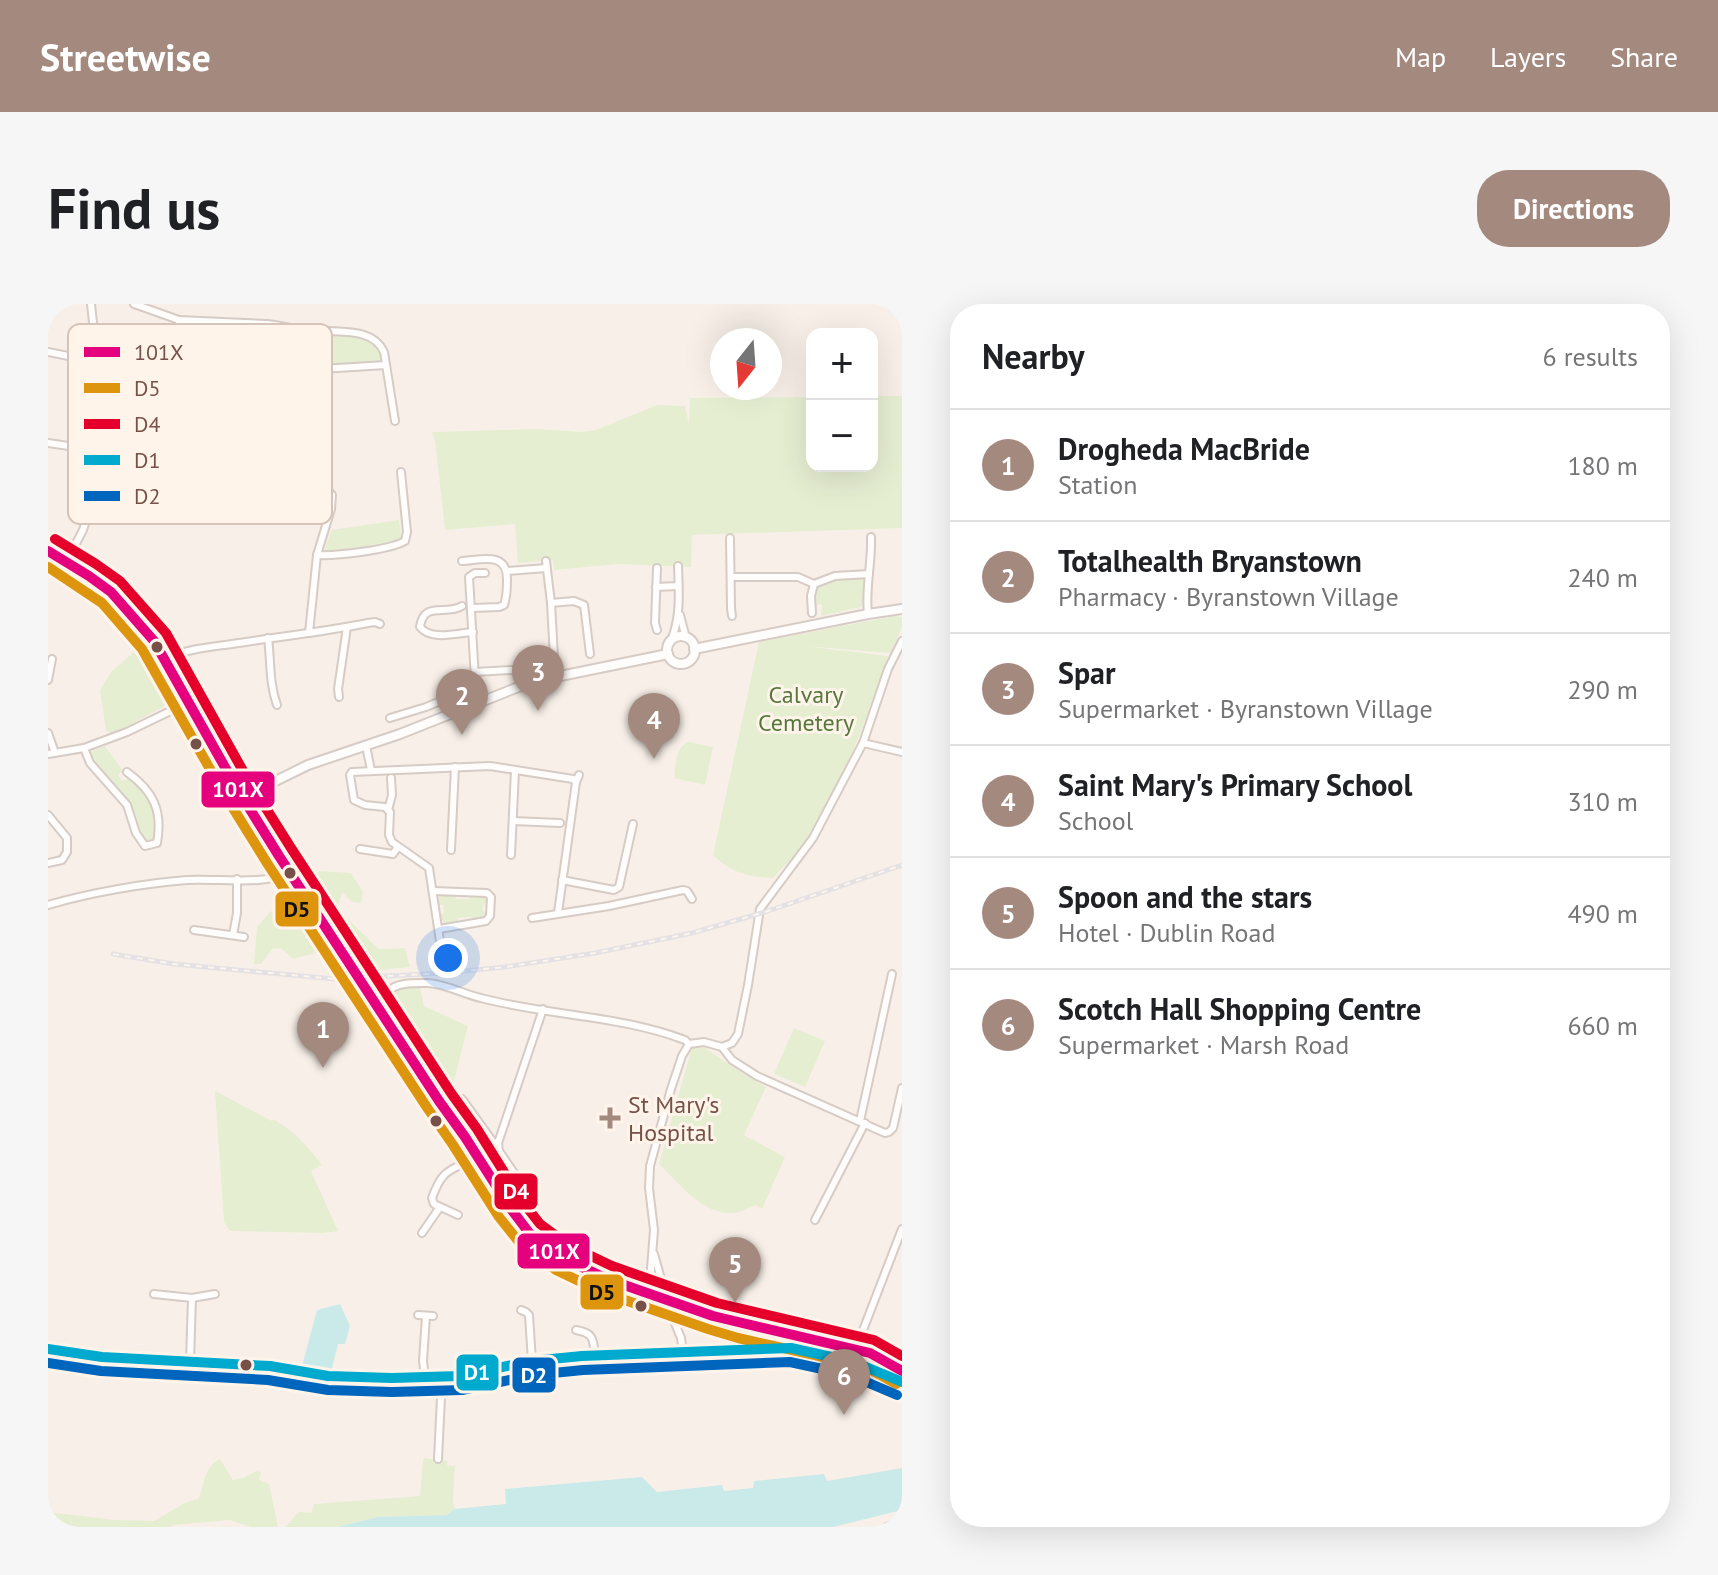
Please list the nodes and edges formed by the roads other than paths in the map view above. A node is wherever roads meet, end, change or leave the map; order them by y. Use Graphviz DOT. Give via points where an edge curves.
graph roads {
  1 [pos="91,304"];
  2 [pos="134,304"];
  3 [pos="179,320"];
  4 [pos="93,324"];
  5 [pos="179,324"];
  6 [pos="267,324"];
  7 [pos="332,331"];
  8 [pos="48,352"];
  9 [pos="68,356"];
  10 [pos="386,365"];
  11 [pos="332,368"];
  12 [pos="395,421"];
  13 [pos="48,443"];
  14 [pos="68,445"];
  15 [pos="401,472"];
  16 [pos="85,524"];
  17 [pos="326,524"];
  18 [pos="871,537"];
  19 [pos="730,538"];
  20 [pos="48,551"];
  21 [pos="317,555"];
  22 [pos="67,561"];
  23 [pos="462,561"];
  24 [pos="678,566"];
  25 [pos="657,568"];
  26 [pos="507,571"];
  27 [pos="485,573"];
  28 [pos="869,574"];
  29 [pos="731,577"];
  30 [pos="814,584"];
  31 [pos="678,586"];
  32 [pos="656,587"];
  33 [pos="551,603"];
  34 [pos="462,606"];
  35 [pos="472,608"];
  36 [pos="902,609"];
  37 [pos="678,612"];
  38 [pos="812,613"];
  39 [pos="868,614"];
  40 [pos="732,616"];
  41 [pos="380,624"];
  42 [pos="347,627"];
  43 [pos="657,630"];
  44 [pos="473,632"];
  45 [pos="309,633"];
  46 [pos="268,638"];
  47 [pos="686,638"];
  48 [pos="902,641"];
  49 [pos="670,643"];
  50 [pos="694,649"];
  51 [pos="590,654"];
  52 [pos="668,654"];
  53 [pos="52,659"];
  54 [pos="165,659"];
  55 [pos="529,669"];
  56 [pos="475,672"];
  57 [pos="555,676"];
  58 [pos="48,680"];
  59 [pos="476,686"];
  60 [pos="339,697"];
  61 [pos="481,700"];
  62 [pos="187,703"];
  63 [pos="277,705"];
  64 [pos="390,718"];
  65 [pos="48,733"];
  66 [pos="863,743"];
  67 [pos="366,746"];
  68 [pos="84,748"];
  69 [pos="902,752"];
  70 [pos="52,754"];
  71 [pos="455,767"];
  72 [pos="371,770"];
  73 [pos="515,771"];
  74 [pos="127,772"];
  75 [pos="391,778"];
  76 [pos="243,797"];
  77 [pos="388,810"];
  78 [pos="48,815"];
  79 [pos="513,821"];
  80 [pos="560,823"];
  81 [pos="633,824"];
  82 [pos="398,847"];
  83 [pos="360,849"];
  84 [pos="451,850"];
  85 [pos="511,855"];
  86 [pos="48,863"];
  87 [pos="291,872"];
  88 [pos="237,879"];
  89 [pos="562,880"];
  90 [pos="433,891"];
  91 [pos="692,899"];
  92 [pos="48,905"];
  93 [pos="558,913"];
  94 [pos="532,918"];
  95 [pos="439,929"];
  96 [pos="194,930"];
  97 [pos="233,935"];
  98 [pos="244,937"];
  99 [pos="446,955"];
  100 [pos="892,974"];
  101 [pos="543,1009"];
  102 [pos="689,1044"];
  103 [pos="722,1047"];
  104 [pos="421,1071"];
  105 [pos="902,1088"];
  106 [pos="462,1099"];
  107 [pos="863,1122"];
  108 [pos="498,1143"];
  109 [pos="477,1157"];
  110 [pos="527,1192"];
  111 [pos="453,1200"];
  112 [pos="440,1207"];
  113 [pos="448,1211"];
  114 [pos="458,1215"];
  115 [pos="815,1220"];
  116 [pos="902,1229"];
  117 [pos="422,1233"];
  118 [pos="652,1249"];
  119 [pos="665,1293"];
  120 [pos="154,1294"];
  121 [pos="215,1294"];
  122 [pos="649,1294"];
  123 [pos="192,1298"];
  124 [pos="521,1310"];
  125 [pos="670,1311"];
  126 [pos="426,1316"];
  127 [pos="576,1330"];
  128 [pos="860,1338"];
  129 [pos="48,1349"];
  130 [pos="683,1353"];
  131 [pos="870,1353"];
  132 [pos="595,1355"];
  133 [pos="190,1361"];
  134 [pos="532,1361"];
  135 [pos="902,1361"];
  136 [pos="902,1371"];
  137 [pos="442,1377"];
  138 [pos="425,1378"];
  139 [pos="902,1382"];
  140 [pos="438,1459"];
  141 [pos="902,1522"];
  142 [pos="887,1527"];
  1 -- 4 [label="street"];
  2 -- 3 [label="street"];
  3 -- 5 [label="street"];
  3 -- 6 [label="street"];
  7 -- 10 [label="street" via="375,338"];
  8 -- 9 [label="street"];
  10 -- 11 [label="street"];
  10 -- 12 [label="street"];
  13 -- 14 [label="street"];
  15 -- 21 [label="street" via="405,541"];
  16 -- 22 [label="street"];
  17 -- 21 [label="street"];
  18 -- 28 [label="street"];
  19 -- 29 [label="street"];
  20 -- 22 [label="main road"];
  21 -- 45 [label="street"];
  22 -- 54 [label="main road" via="111,592"];
  23 -- 26 [label="street" via="496,560"];
  24 -- 31 [label="street"];
  25 -- 32 [label="street"];
  26 -- 33 [label="street" via="546,565"];
  26 -- 35 [label="street" via="504,605"];
  27 -- 35 [label="street" via="469,577"];
  28 -- 30 [label="street" via="835,576"];
  28 -- 39 [label="street"];
  29 -- 30 [label="street" via="798,577"];
  29 -- 40 [label="street"];
  30 -- 38 [label="street"];
  31 -- 32 [label="street"];
  31 -- 37 [label="street"];
  32 -- 43 [label="street"];
  33 -- 51 [label="street" via="584,605"];
  33 -- 57 [label="street"];
  34 -- 44 [label="street" via="429,611 420,627 432,635"];
  35 -- 44 [label="street"];
  36 -- 39 [label="street"];
  37 -- 47 [label="street"];
  37 -- 49 [label="street"];
  39 -- 50 [label="street"];
  41 -- 42 [label="street"];
  42 -- 45 [label="street"];
  42 -- 60 [label="street"];
  44 -- 56 [label="street"];
  45 -- 46 [label="street"];
  46 -- 54 [label="street"];
  46 -- 63 [label="street"];
  47 -- 49 [label="street"];
  47 -- 50 [label="street"];
  48 -- 66 [label="street"];
  49 -- 52 [label="street"];
  50 -- 52 [label="street" via="693,657 682,664"];
  52 -- 57 [label="street"];
  53 -- 58 [label="street"];
  54 -- 62 [label="main road"];
  55 -- 56 [label="street"];
  56 -- 59 [label="street"];
  57 -- 61 [label="street"];
  59 -- 61 [label="street"];
  59 -- 64 [label="street"];
  61 -- 67 [label="street"];
  62 -- 68 [label="street"];
  62 -- 76 [label="main road"];
  65 -- 70 [label="street"];
  66 -- 69 [label="street"];
  66 -- 103 [label="street" via="813,838 760,909 738,1034"];
  67 -- 72 [label="street"];
  67 -- 76 [label="street" via="308,765"];
  68 -- 70 [label="street"];
  68 -- 74 [label="street" via="90,763 127,805 136,833 150,846 157,843 160,824 154,802"];
  71 -- 72 [label="street"];
  71 -- 73 [label="street"];
  71 -- 84 [label="street"];
  72 -- 77 [label="street" via="350,775 354,800"];
  73 -- 79 [label="street"];
  73 -- 89 [label="street" via="578,778"];
  75 -- 77 [label="street"];
  76 -- 87 [label="main road"];
  77 -- 82 [label="street" via="389,835"];
  78 -- 86 [label="street" via="67,838 62,860"];
  79 -- 80 [label="street"];
  79 -- 85 [label="street"];
  81 -- 89 [label="street" via="619,887"];
  82 -- 83 [label="street" via="393,854"];
  82 -- 90 [label="street" via="429,868"];
  87 -- 88 [label="street" via="275,879"];
  87 -- 104 [label="main road"];
  88 -- 92 [label="street" via="189,880"];
  88 -- 97 [label="street"];
  89 -- 93 [label="street"];
  90 -- 95 [label="street"];
  90 -- 95 [label="street" via="491,897 486,921"];
  91 -- 93 [label="street" via="683,890"];
  93 -- 94 [label="street"];
  95 -- 99 [label="street"];
  96 -- 97 [label="street"];
  97 -- 98 [label="street"];
  100 -- 107 [label="street"];
  101 -- 102 [label="street" via="638,1025"];
  101 -- 104 [label="street" via="439,984 390,988 388,996 416,1049"];
  101 -- 108 [label="street"];
  102 -- 103 [label="street"];
  102 -- 118 [label="street" via="650,1166"];
  103 -- 107 [label="street" via="757,1076"];
  104 -- 109 [label="main road"];
  105 -- 107 [label="street" via="889,1132"];
  106 -- 108 [label="street"];
  107 -- 115 [label="street"];
  108 -- 110 [label="street"];
  109 -- 112 [label="street" via="438,1181 432,1198"];
  109 -- 122 [label="main road" via="530,1234 546,1247 591,1272"];
  111 -- 113 [label="street"];
  112 -- 113 [label="street"];
  112 -- 117 [label="street"];
  113 -- 114 [label="street"];
  116 -- 128 [label="street"];
  118 -- 119 [label="street"];
  118 -- 122 [label="street"];
  120 -- 123 [label="street"];
  121 -- 123 [label="street"];
  122 -- 131 [label="main road" via="741,1324"];
  123 -- 133 [label="street"];
  124 -- 134 [label="street" via="529,1315"];
  125 -- 130 [label="street"];
  126 -- 138 [label="street"];
  127 -- 132 [label="street" via="591,1336"];
  129 -- 133 [label="main road"];
  130 -- 132 [label="main road"];
  130 -- 139 [label="main road" via="791,1348 855,1361"];
  131 -- 135 [label="main road"];
  131 -- 136 [label="main road"];
  132 -- 134 [label="main road"];
  133 -- 138 [label="main road" via="328,1376"];
  134 -- 137 [label="main road"];
  137 -- 138 [label="main road"];
  137 -- 140 [label="street"];
  141 -- 142 [label="street"];
}
